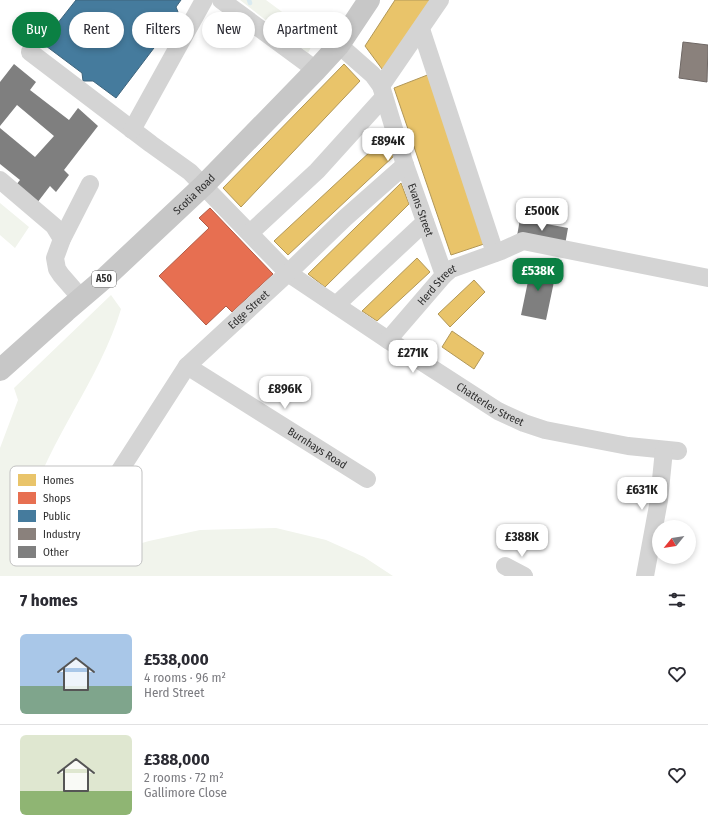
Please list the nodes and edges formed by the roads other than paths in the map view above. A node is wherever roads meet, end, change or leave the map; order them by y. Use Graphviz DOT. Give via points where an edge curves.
graph roads {
  1 [pos="204,0"];
  2 [pos="221,0"];
  3 [pos="440,0"];
  4 [pos="367,1"];
  5 [pos="352,24"];
  6 [pos="421,29"];
  7 [pos="335,48"];
  8 [pos="343,48"];
  9 [pos="30,52"];
  10 [pos="316,70"];
  11 [pos="382,92"];
  12 [pos="132,130"];
  13 [pos="405,165"];
  14 [pos="0,180"];
  15 [pos="90,184"];
  16 [pos="204,184"];
  17 [pos="425,222"];
  18 [pos="250,233"];
  19 [pos="62,239"];
  20 [pos="498,252"];
  21 [pos="288,273"];
  22 [pos="444,275"];
  23 [pos="708,278"];
  24 [pos="80,298"];
  25 [pos="336,305"];
  26 [pos="388,340"];
  27 [pos="187,366"];
  28 [pos="0,370"];
  29 [pos="123,466"];
  30 [pos="367,479"];
  31 [pos="505,566"];
  32 [pos="524,576"];
  33 [pos="645,576"];
  1 -- 12 [label="street"];
  2 -- 10 [label="street"];
  3 -- 6 [label="street"];
  4 -- 5 [label="main road, Scotia Road / A50"];
  6 -- 11 [label="street"];
  6 -- 20 [label="street"];
  7 -- 10 [label="main road, Scotia Road / A50"];
  8 -- 11 [label="street, Evans Street" via="373,75"];
  9 -- 12 [label="street, Chatterley Street"];
  10 -- 16 [label="main road, Scotia Road / A50"];
  11 -- 13 [label="street, Evans Street"];
  11 -- 18 [label="street" via="317,171"];
  12 -- 16 [label="street, Chatterley Street"];
  13 -- 17 [label="street, Evans Street"];
  13 -- 21 [label="street, Edge Street"];
  14 -- 19 [label="street" via="54,226"];
  15 -- 19 [label="street"];
  16 -- 18 [label="street, Chatterley Street"];
  16 -- 24 [label="main road, Scotia Road / A50" via="107,276"];
  17 -- 22 [label="street, Evans Street"];
  17 -- 25 [label="street"];
  18 -- 21 [label="street, Chatterley Street"];
  19 -- 24 [label="street" via="55,258 57,269"];
  20 -- 22 [label="street, Herd Street" via="451,269"];
  20 -- 23 [label="street, Herd Street" via="523,241"];
  21 -- 25 [label="street, Chatterley Street"];
  21 -- 27 [label="street, Edge Street"];
  22 -- 26 [label="street, Herd Street"];
  24 -- 28 [label="main road, Scotia Road / A50"];
  25 -- 26 [label="street, Chatterley Street"];
  26 -- 33 [label="street, Chatterley Street" via="498,411 524,423 568,435 628,446 671,450"];
  27 -- 29 [label="street, Edge Street"];
  27 -- 30 [label="street, Burnhays Road"];
  31 -- 32 [label="street"];
}
